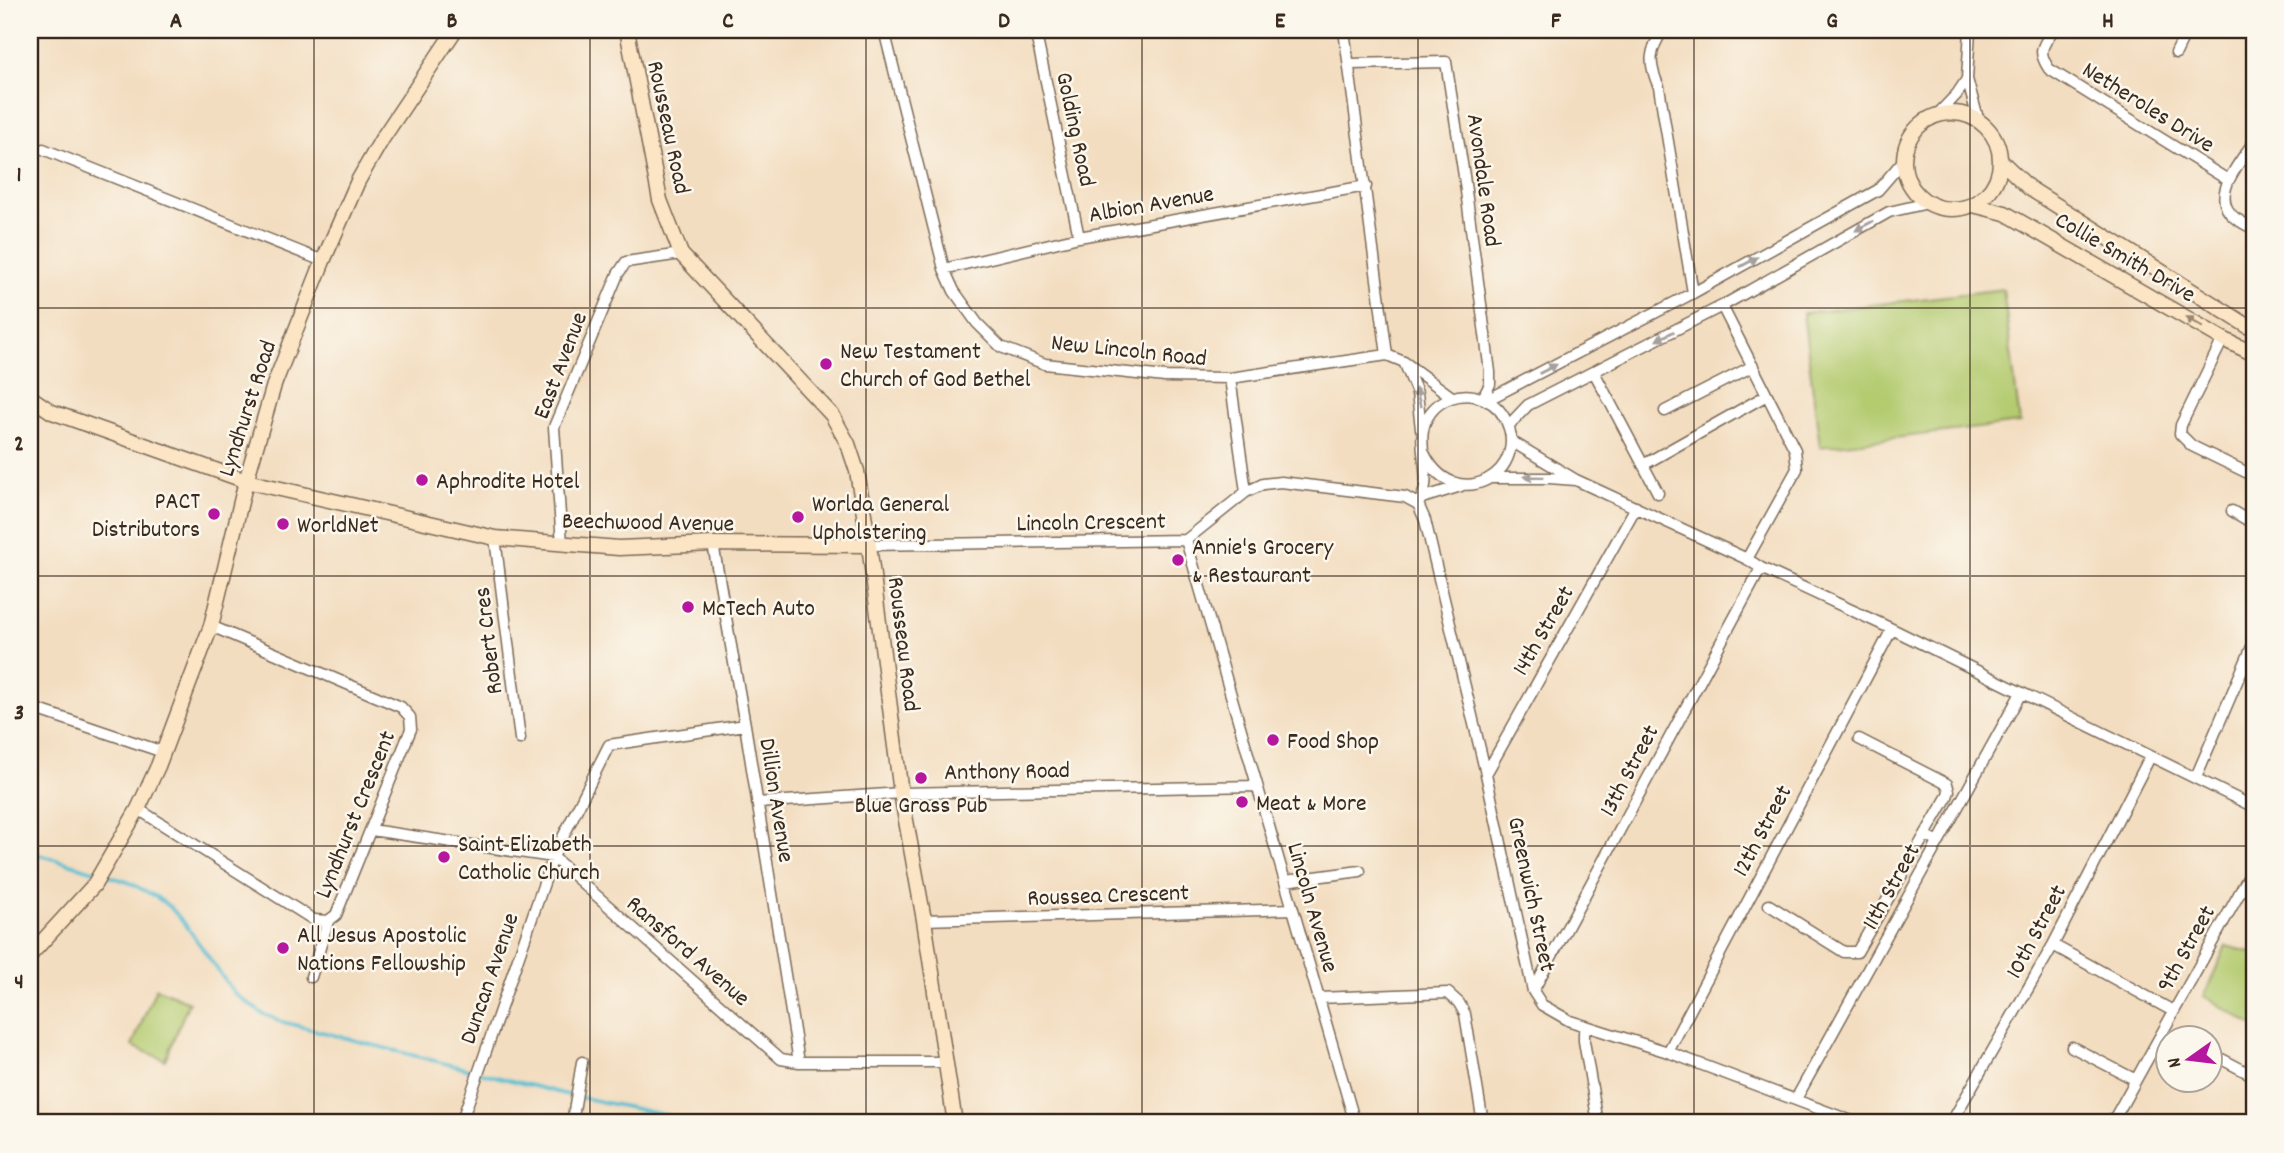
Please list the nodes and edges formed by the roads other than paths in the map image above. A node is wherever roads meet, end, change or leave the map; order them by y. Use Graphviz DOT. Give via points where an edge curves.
graph roads {
  1 [pos="455,30"];
  2 [pos="627,30"];
  3 [pos="884,30"];
  4 [pos="1035,30"];
  5 [pos="1344,30"];
  6 [pos="1663,30"];
  7 [pos="1970,30"];
  8 [pos="2053,30"];
  9 [pos="2188,30"];
  10 [pos="2176,53"];
  11 [pos="1349,64"];
  12 [pos="1967,79"];
  13 [pos="1937,115"];
  14 [pos="1979,122"];
  15 [pos="2254,141"];
  16 [pos="43,149"];
  17 [pos="2000,160"];
  18 [pos="1903,161"];
  19 [pos="2228,180"];
  20 [pos="1366,186"];
  21 [pos="1928,203"];
  22 [pos="1973,205"];
  23 [pos="2254,229"];
  24 [pos="1079,237"];
  25 [pos="681,254"];
  26 [pos="323,261"];
  27 [pos="944,269"];
  28 [pos="1693,293"];
  29 [pos="1722,306"];
  30 [pos="2254,330"];
  31 [pos="2224,339"];
  32 [pos="2254,354"];
  33 [pos="1387,355"];
  34 [pos="1404,362"];
  35 [pos="1752,366"];
  36 [pos="1594,372"];
  37 [pos="1230,379"];
  38 [pos="1767,395"];
  39 [pos="30,397"];
  40 [pos="1452,397"];
  41 [pos="1485,399"];
  42 [pos="1665,411"];
  43 [pos="1509,425"];
  44 [pos="1422,435"];
  45 [pos="1511,441"];
  46 [pos="1423,451"];
  47 [pos="1643,465"];
  48 [pos="2254,476"];
  49 [pos="1492,478"];
  50 [pos="1576,480"];
  51 [pos="246,481"];
  52 [pos="1475,485"];
  53 [pos="1246,492"];
  54 [pos="1658,494"];
  55 [pos="1420,501"];
  56 [pos="1636,507"];
  57 [pos="2232,511"];
  58 [pos="2254,524"];
  59 [pos="495,538"];
  60 [pos="1186,540"];
  61 [pos="562,544"];
  62 [pos="713,544"];
  63 [pos="869,545"];
  64 [pos="1747,559"];
  65 [pos="1761,568"];
  66 [pos="211,626"];
  67 [pos="1892,629"];
  68 [pos="2254,642"];
  69 [pos="2021,693"];
  70 [pos="30,707"];
  71 [pos="745,725"];
  72 [pos="520,739"];
  73 [pos="1859,739"];
  74 [pos="163,752"];
  75 [pos="2150,757"];
  76 [pos="1486,774"];
  77 [pos="2196,777"];
  78 [pos="1257,786"];
  79 [pos="901,793"];
  80 [pos="757,803"];
  81 [pos="2254,807"];
  82 [pos="138,809"];
  83 [pos="371,830"];
  84 [pos="1925,835"];
  85 [pos="1939,842"];
  86 [pos="552,857"];
  87 [pos="2254,867"];
  88 [pos="1360,871"];
  89 [pos="1285,881"];
  90 [pos="1769,905"];
  91 [pos="1293,909"];
  92 [pos="924,920"];
  93 [pos="328,921"];
  94 [pos="2053,945"];
  95 [pos="30,955"];
  96 [pos="311,977"];
  97 [pos="1533,991"];
  98 [pos="1318,998"];
  99 [pos="2173,1011"];
  100 [pos="1588,1027"];
  101 [pos="2072,1048"];
  102 [pos="1668,1052"];
  103 [pos="2224,1060"];
  104 [pos="582,1062"];
  105 [pos="799,1062"];
  106 [pos="946,1062"];
  107 [pos="2254,1076"];
  108 [pos="2136,1080"];
  109 [pos="1796,1100"];
  110 [pos="461,1123"];
  111 [pos="572,1123"];
  112 [pos="955,1123"];
  113 [pos="1354,1123"];
  114 [pos="1483,1123"];
  115 [pos="1598,1123"];
  116 [pos="1857,1123"];
  117 [pos="1951,1123"];
  118 [pos="2113,1123"];
  1 -- 26 [label="street, Lyndhurst Road" via="364,170"];
  2 -- 25 [label="street, Rousseau Road" via="660,200"];
  3 -- 27 [label="street, New Lincoln Road"];
  4 -- 24 [label="street, Golding Road"];
  5 -- 11 [label="street"];
  6 -- 28 [label="street" via="1652,48 1652,72 1659,87"];
  7 -- 12 [label="street"];
  8 -- 19 [label="street, Netheroles Drive" via="2041,50 2049,69"];
  9 -- 10 [label="street"];
  11 -- 20 [label="street"];
  11 -- 41 [label="street, Avondale Road" via="1446,62 1490,372"];
  12 -- 13 [label="street"];
  12 -- 14 [label="street"];
  13 -- 14 [label="street" via="1966,115"];
  13 -- 18 [label="street" via="1909,138"];
  14 -- 17 [label="street" via="1990,132"];
  15 -- 19 [label="street"];
  16 -- 26 [label="street"];
  17 -- 22 [label="street" via="1990,191"];
  17 -- 30 [label="street, Collie Smith Drive" via="2029,188"];
  18 -- 21 [label="street" via="1915,192"];
  28 -- 18 [label="street, one-way" via="1878,190"];
  19 -- 23 [label="street" via="2226,204 2233,216"];
  20 -- 24 [label="street, Albion Avenue"];
  20 -- 33 [label="street"];
  21 -- 22 [label="street" via="1950,210"];
  21 -- 29 [label="street, one-way" via="1889,212"];
  31 -- 22 [label="street, Collie Smith Drive, one-way" via="2005,213"];
  24 -- 27 [label="street, Albion Avenue"];
  25 -- 61 [label="street, East Avenue" via="626,262 554,427"];
  25 -- 63 [label="street, Rousseau Road" via="832,415 857,471"];
  26 -- 51 [label="street, Lyndhurst Road" via="274,385"];
  27 -- 37 [label="street, New Lincoln Road" via="954,291 985,331 1001,346 1045,364"];
  41 -- 28 [label="street, one-way"];
  29 -- 35 [label="street"];
  29 -- 36 [label="street, one-way"];
  31 -- 32 [label="street, Collie Smith Drive"];
  31 -- 48 [label="street" via="2180,434 2192,446"];
  33 -- 34 [label="street"];
  33 -- 37 [label="street, New Lincoln Road"];
  34 -- 40 [label="street"];
  44 -- 34 [label="street, one-way" via="1417,393"];
  35 -- 38 [label="street"];
  35 -- 42 [label="street"];
  36 -- 43 [label="street" via="1528,405"];
  36 -- 47 [label="street"];
  37 -- 53 [label="street"];
  38 -- 47 [label="street"];
  38 -- 64 [label="street" via="1796,450 1797,468"];
  39 -- 51 [label="street, Beechwood Avenue" via="52,412"];
  40 -- 41 [label="street"];
  40 -- 44 [label="street" via="1431,412"];
  41 -- 43 [label="street"];
  43 -- 45 [label="street"];
  44 -- 46 [label="street"];
  45 -- 49 [label="street" via="1506,462"];
  45 -- 50 [label="street"];
  46 -- 52 [label="street" via="1442,478 1457,485"];
  46 -- 55 [label="street"];
  47 -- 54 [label="street"];
  50 -- 49 [label="street, one-way"];
  49 -- 52 [label="street"];
  50 -- 56 [label="street"];
  51 -- 59 [label="street, Beechwood Avenue"];
  51 -- 66 [label="street, Lyndhurst Road"];
  52 -- 55 [label="street" via="1457,486"];
  53 -- 55 [label="street, Lincoln Crescent" via="1280,482"];
  53 -- 60 [label="street, Lincoln Crescent"];
  55 -- 76 [label="street, Greenwich Street"];
  56 -- 64 [label="street"];
  56 -- 76 [label="street, 14th Street"];
  57 -- 58 [label="street"];
  59 -- 61 [label="street, Beechwood Avenue"];
  59 -- 72 [label="street, Robert Cres"];
  60 -- 63 [label="street, Lincoln Crescent"];
  60 -- 78 [label="street, Lincoln Avenue"];
  61 -- 62 [label="street, Beechwood Avenue" via="618,548"];
  62 -- 63 [label="street, Beechwood Avenue"];
  62 -- 71 [label="street, Dillion Avenue"];
  63 -- 79 [label="street, Rousseau Road"];
  64 -- 65 [label="street"];
  65 -- 67 [label="street"];
  65 -- 97 [label="street, 13th Street"];
  66 -- 74 [label="street, Lyndhurst Road"];
  66 -- 83 [label="street, Lyndhurst Crescent" via="406,711 411,729"];
  67 -- 69 [label="street"];
  67 -- 102 [label="street, 12th Street"];
  68 -- 77 [label="street"];
  69 -- 75 [label="street"];
  69 -- 85 [label="street, 11th Street"];
  70 -- 74 [label="street"];
  71 -- 80 [label="street, Dillion Avenue"];
  71 -- 86 [label="street, Duncan Avenue" via="609,745"];
  73 -- 84 [label="street" via="1947,784 1950,791"];
  74 -- 82 [label="street, Lyndhurst Road"];
  75 -- 77 [label="street"];
  75 -- 94 [label="street, 10th Street"];
  76 -- 97 [label="street, Greenwich Street"];
  77 -- 81 [label="street"];
  78 -- 79 [label="street, Anthony Road"];
  78 -- 89 [label="street, Lincoln Avenue"];
  79 -- 80 [label="street, Anthony Road"];
  79 -- 92 [label="street, Rousseau Road"];
  80 -- 105 [label="street, Dillion Avenue"];
  82 -- 93 [label="street, Lyndhurst Crescent" via="314,920"];
  82 -- 95 [label="street, Lyndhurst Road" via="94,885"];
  83 -- 86 [label="street"];
  83 -- 93 [label="street, Lyndhurst Crescent" via="336,915"];
  84 -- 85 [label="street"];
  84 -- 90 [label="street" via="1857,952 1844,952"];
  85 -- 109 [label="street, 11th Street"];
  86 -- 105 [label="street, Ransford Avenue" via="781,1059"];
  86 -- 110 [label="street, Duncan Avenue"];
  87 -- 99 [label="street, 9th Street"];
  88 -- 89 [label="street"];
  89 -- 91 [label="street, Lincoln Avenue"];
  91 -- 92 [label="street, Roussea Crescent"];
  91 -- 98 [label="street, Lincoln Avenue"];
  92 -- 106 [label="street, Rousseau Road"];
  93 -- 96 [label="street"];
  94 -- 99 [label="street"];
  94 -- 117 [label="street, 10th Street"];
  97 -- 100 [label="street, Greenwich Street" via="1550,1010"];
  98 -- 113 [label="street, Lincoln Avenue"];
  98 -- 114 [label="street" via="1448,993 1465,1014"];
  99 -- 108 [label="street, 9th Street"];
  100 -- 102 [label="street, Greenwich Street"];
  100 -- 115 [label="street" via="1584,1041"];
  101 -- 108 [label="street"];
  102 -- 109 [label="street, Greenwich Street"];
  103 -- 107 [label="street"];
  104 -- 111 [label="street"];
  105 -- 106 [label="street, Ransford Avenue"];
  106 -- 112 [label="street, Rousseau Road"];
  108 -- 118 [label="street, 9th Street"];
  109 -- 116 [label="street, Greenwich Street"];
}
